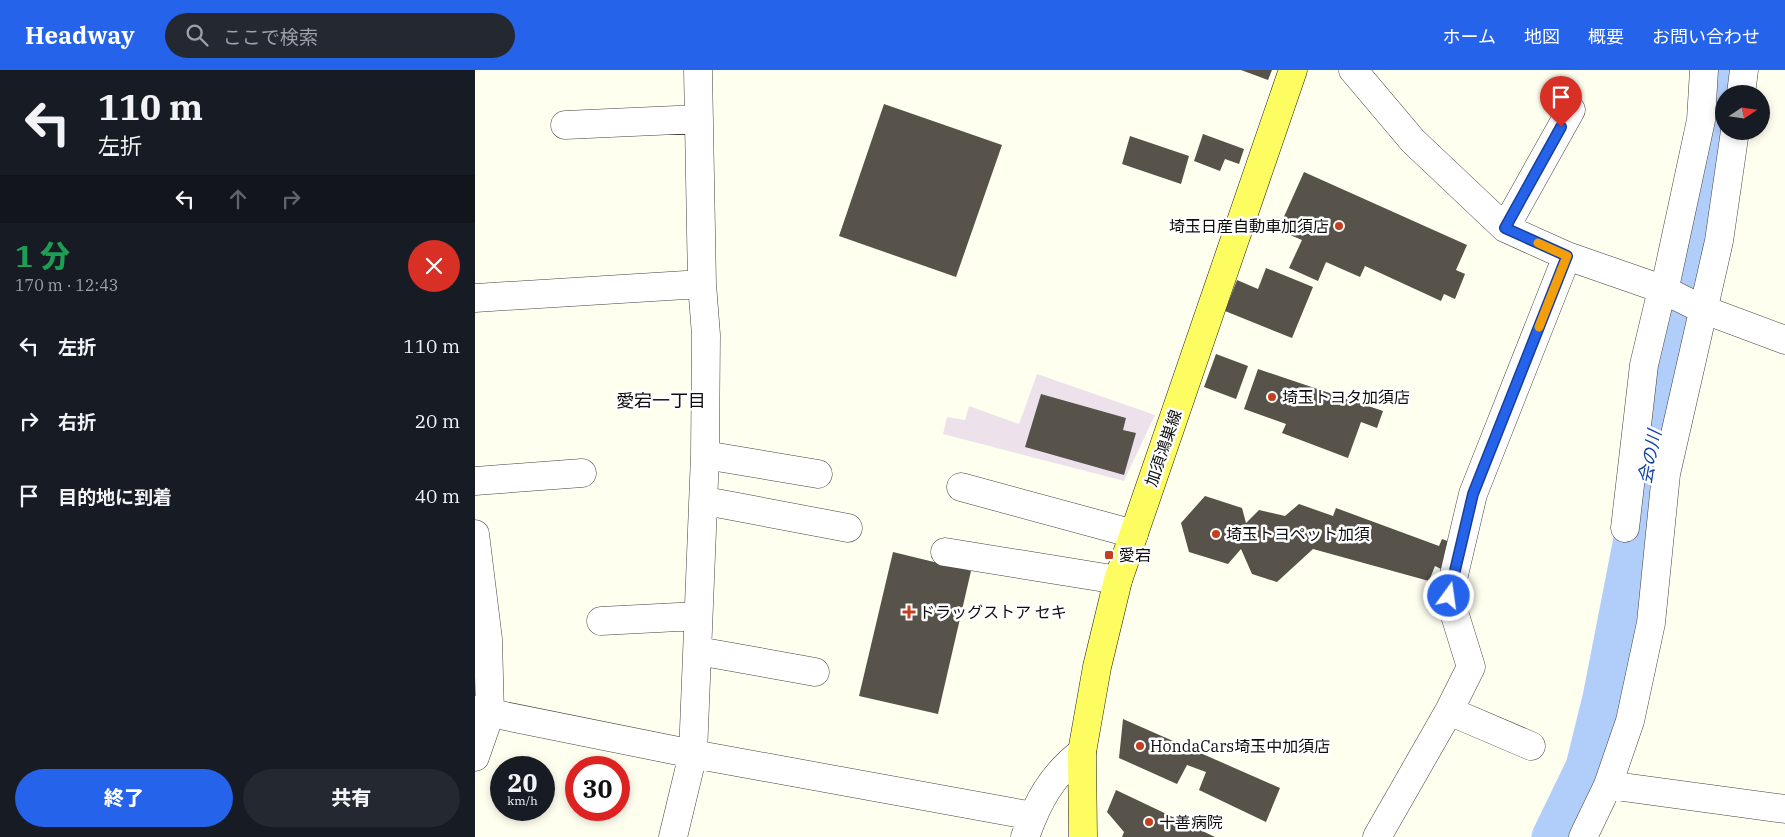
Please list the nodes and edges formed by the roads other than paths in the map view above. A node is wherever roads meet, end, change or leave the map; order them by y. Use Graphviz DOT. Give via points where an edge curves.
graph roads {
  1 [pos="698,70"];
  2 [pos="1293,70"];
  3 [pos="1353,70"];
  4 [pos="1704,70"];
  5 [pos="1744,70"];
  6 [pos="1742,85"];
  7 [pos="1571,110"];
  8 [pos="699,119"];
  9 [pos="565,125"];
  10 [pos="1734,140"];
  11 [pos="1505,228"];
  12 [pos="1567,256"];
  13 [pos="702,284"];
  14 [pos="475,298"];
  15 [pos="1682,299"];
  16 [pos="1785,340"];
  17 [pos="705,455"];
  18 [pos="582,472"];
  19 [pos="818,474"];
  20 [pos="475,481"];
  21 [pos="961,486"];
  22 [pos="703,502"];
  23 [pos="849,528"];
  24 [pos="1625,528"];
  25 [pos="475,534"];
  26 [pos="1134,534"];
  27 [pos="945,552"];
  28 [pos="1118,580"];
  29 [pos="698,616"];
  30 [pos="601,621"];
  31 [pos="698,652"];
  32 [pos="815,672"];
  33 [pos="1449,711"];
  34 [pos="483,712"];
  35 [pos="1531,746"];
  36 [pos="1082,752"];
  37 [pos="693,754"];
  38 [pos="475,757"];
  39 [pos="1608,785"];
  40 [pos="1785,809"];
  41 [pos="1029,826"];
  42 [pos="673,837"];
  43 [pos="1083,837"];
  44 [pos="1377,837"];
  45 [pos="1583,837"];
  1 -- 8 [label="street"];
  2 -- 26 [label="main road, 加須鴻巣線"];
  3 -- 11 [label="street" via="1413,141"];
  4 -- 15 [label="street" via="1701,120 1667,278"];
  5 -- 6 [label="street"];
  7 -- 11 [label="street"];
  8 -- 9 [label="street"];
  8 -- 13 [label="street"];
  10 -- 15 [label="street" via="1719,241"];
  11 -- 12 [label="street"];
  12 -- 15 [label="street"];
  12 -- 33 [label="street" via="1473,494 1449,596 1471,667"];
  13 -- 14 [label="street"];
  13 -- 17 [label="street" via="706,335"];
  15 -- 16 [label="street"];
  15 -- 24 [label="street" via="1644,365"];
  15 -- 39 [label="street" via="1651,623 1630,721"];
  17 -- 19 [label="street"];
  17 -- 22 [label="street"];
  18 -- 20 [label="street"];
  21 -- 26 [label="street"];
  22 -- 23 [label="street"];
  22 -- 29 [label="street"];
  25 -- 34 [label="street" via="488,639"];
  26 -- 28 [label="main road, 加須鴻巣線"];
  27 -- 28 [label="street"];
  28 -- 36 [label="main road, 加須鴻巣線" via="1097,667"];
  29 -- 30 [label="street"];
  29 -- 31 [label="street"];
  31 -- 32 [label="street"];
  31 -- 37 [label="street"];
  33 -- 35 [label="street"];
  33 -- 44 [label="street"];
  34 -- 37 [label="street"];
  34 -- 38 [label="street"];
  36 -- 41 [label="street" via="1061,768 1048,786"];
  36 -- 43 [label="main road, 加須鴻巣線"];
  37 -- 41 [label="street"];
  37 -- 42 [label="street"];
  39 -- 40 [label="street"];
  39 -- 45 [label="street"];
}
